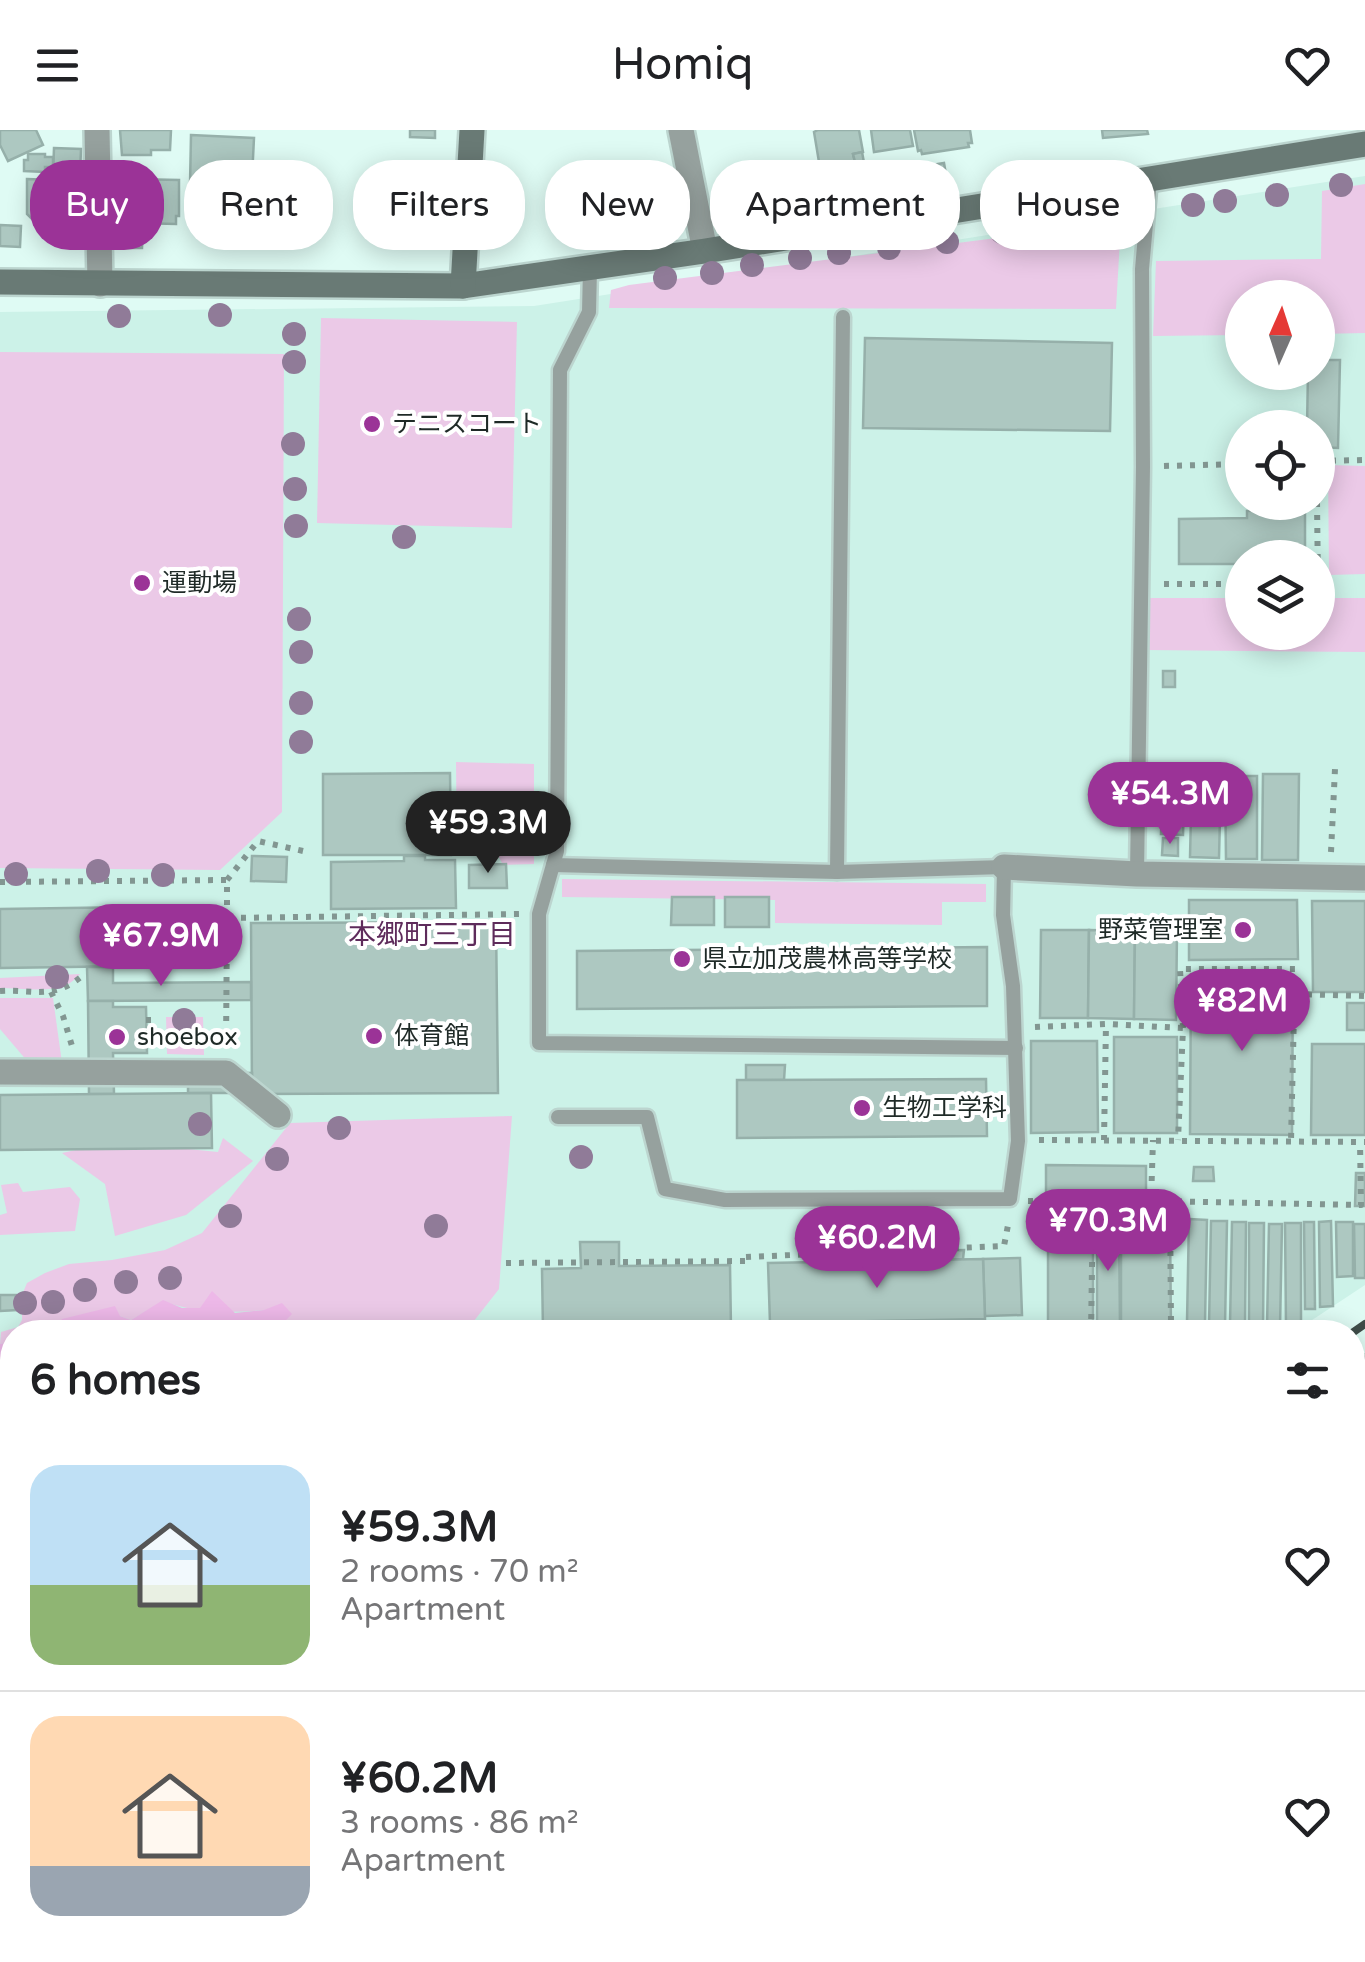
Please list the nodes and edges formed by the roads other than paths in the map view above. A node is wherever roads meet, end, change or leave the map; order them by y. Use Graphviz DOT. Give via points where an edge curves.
graph roads {
  1 [pos="97,130"];
  2 [pos="472,130"];
  3 [pos="682,130"];
  4 [pos="1351,140"];
  5 [pos="1155,179"];
  6 [pos="980,207"];
  7 [pos="1144,250"];
  8 [pos="704,251"];
  9 [pos="590,268"];
  10 [pos="0,282"];
  11 [pos="100,284"];
  12 [pos="464,286"];
  13 [pos="843,317"];
  14 [pos="553,864"];
  15 [pos="1004,867"];
  16 [pos="837,872"];
  17 [pos="1138,874"];
  18 [pos="1365,878"];
  19 [pos="1016,1048"];
  20 [pos="0,1072"];
  21 [pos="278,1115"];
  22 [pos="558,1116"];
  1 -- 11 [label="street"];
  2 -- 12 [label="street"];
  3 -- 8 [label="street"];
  4 -- 5 [label="street"];
  6 -- 8 [label="street"];
  7 -- 17 [label="lane"];
  8 -- 9 [label="street"];
  9 -- 12 [label="street"];
  9 -- 14 [label="lane" via="589,312 560,370"];
  10 -- 11 [label="street"];
  11 -- 12 [label="street"];
  13 -- 16 [label="lane"];
  14 -- 16 [label="lane"];
  14 -- 19 [label="lane" via="539,914 539,1042"];
  15 -- 16 [label="lane"];
  15 -- 17 [label="street"];
  15 -- 19 [label="lane"];
  17 -- 18 [label="street"];
  19 -- 22 [label="lane" via="1018,1141 1010,1199 724,1200 665,1189 647,1117"];
  20 -- 21 [label="street" via="226,1073"];
}
